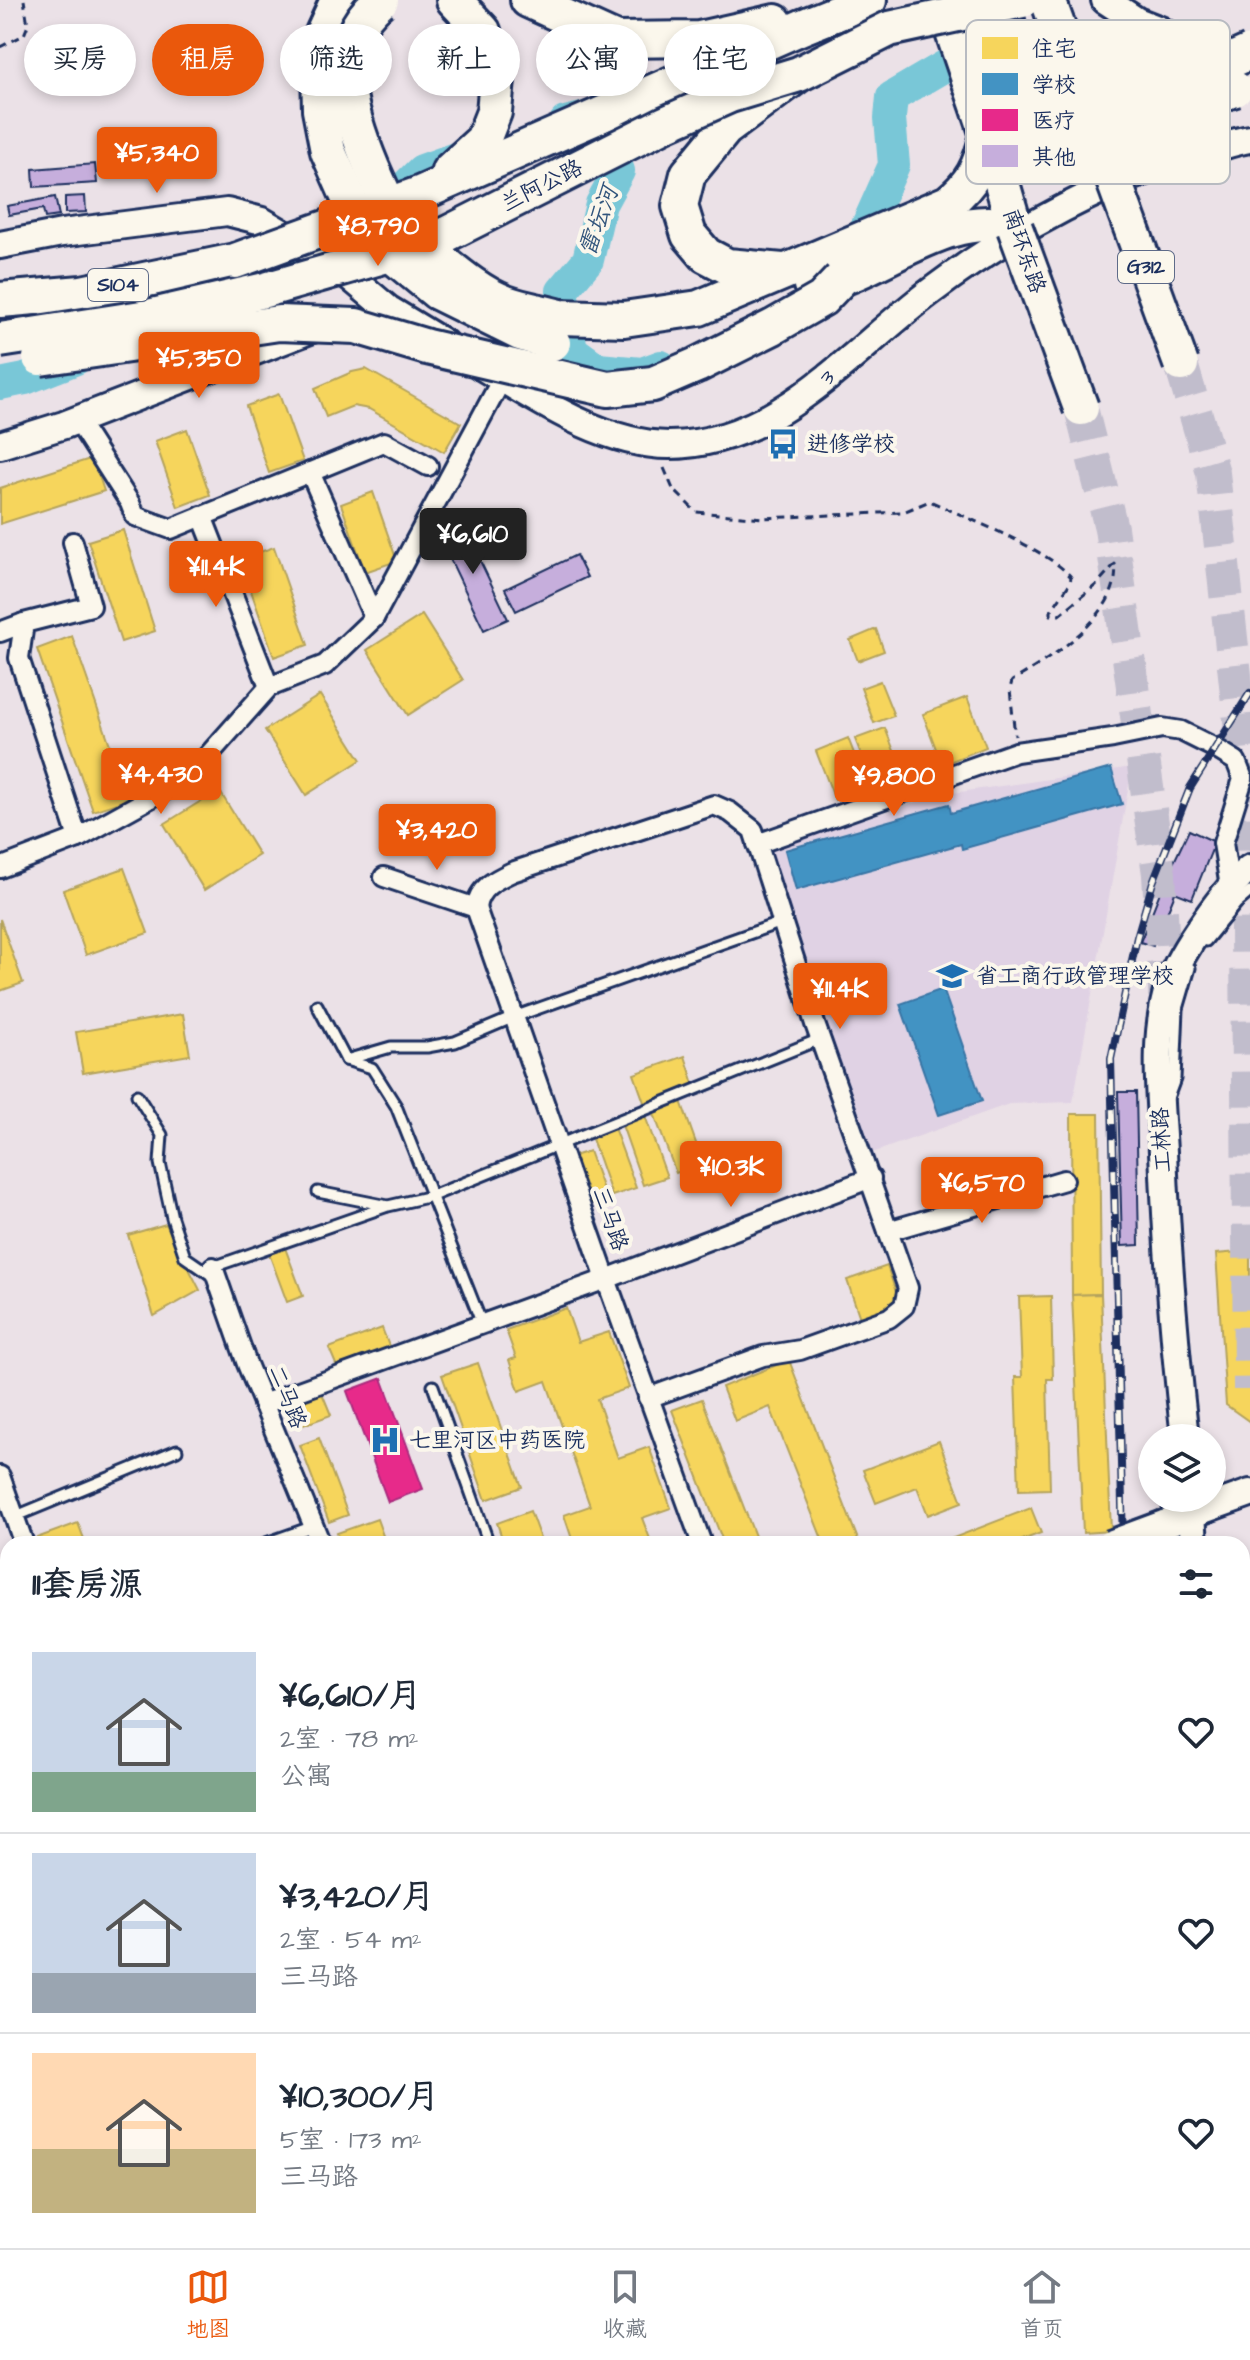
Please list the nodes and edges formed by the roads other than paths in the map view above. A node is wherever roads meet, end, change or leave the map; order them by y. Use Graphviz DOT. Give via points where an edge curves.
graph roads {
  1 [pos="338,0"];
  2 [pos="381,0"];
  3 [pos="454,0"];
  4 [pos="528,0"];
  5 [pos="869,0"];
  6 [pos="942,0"];
  7 [pos="1023,0"];
  8 [pos="1048,0"];
  9 [pos="1105,0"];
  10 [pos="1055,20"];
  11 [pos="1135,20"];
  12 [pos="802,27"];
  13 [pos="1250,52"];
  14 [pos="1230,61"];
  15 [pos="966,70"];
  16 [pos="799,74"];
  17 [pos="1250,139"];
  18 [pos="1230,144"];
  19 [pos="968,184"];
  20 [pos="1002,184"];
  21 [pos="1115,184"];
  22 [pos="1117,184"];
  23 [pos="417,195"];
  24 [pos="952,216"];
  25 [pos="1015,228"];
  26 [pos="0,245"];
  27 [pos="788,271"];
  28 [pos="841,279"];
  29 [pos="0,300"];
  30 [pos="388,309"];
  31 [pos="0,340"];
  32 [pos="0,363"];
  33 [pos="1181,364"];
  34 [pos="502,379"];
  35 [pos="1081,408"];
  36 [pos="77,420"];
  37 [pos="0,445"];
  38 [pos="428,466"];
  39 [pos="310,472"];
  40 [pos="202,516"];
  41 [pos="73,542"];
  42 [pos="374,618"];
  43 [pos="24,623"];
  44 [pos="0,632"];
  45 [pos="269,687"];
  46 [pos="78,838"];
  47 [pos="757,844"];
  48 [pos="0,868"];
  49 [pos="1250,868"];
  50 [pos="384,877"];
  51 [pos="1240,890"];
  52 [pos="476,908"];
  53 [pos="782,922"];
  54 [pos="1200,951"];
  55 [pos="1194,962"];
  56 [pos="317,1005"];
  57 [pos="514,1017"];
  58 [pos="820,1039"];
  59 [pos="346,1060"];
  60 [pos="137,1095"];
  61 [pos="1161,1116"];
  62 [pos="559,1146"];
  63 [pos="871,1178"];
  64 [pos="1064,1180"];
  65 [pos="318,1192"];
  66 [pos="432,1196"];
  67 [pos="388,1206"];
  68 [pos="888,1231"];
  69 [pos="214,1273"];
  70 [pos="606,1279"];
  71 [pos="482,1324"];
  72 [pos="433,1386"];
  73 [pos="648,1398"];
  74 [pos="263,1404"];
  75 [pos="1183,1424"];
  76 [pos="177,1450"];
  77 [pos="0,1476"];
  78 [pos="1250,1493"];
  79 [pos="1226,1498"];
  80 [pos="1182,1512"];
  81 [pos="1192,1512"];
  82 [pos="14,1517"];
  83 [pos="314,1526"];
  84 [pos="21,1536"];
  85 [pos="286,1536"];
  86 [pos="318,1536"];
  87 [pos="486,1536"];
  88 [pos="699,1536"];
  89 [pos="1132,1536"];
  90 [pos="1194,1536"];
  1 -- 28 [label="highway, bridge" via="322,35 319,69 328,151 355,212 398,260 437,292 520,333 553,343 690,322 761,295"];
  2 -- 27 [label="highway, bridge" via="355,32 348,56 347,93 354,125 403,228 463,278 505,303 560,317 624,319 699,308"];
  3 -- 23 [label="highway" via="483,31 497,79 494,112 483,140"];
  4 -- 12 [label="highway" via="616,40 699,39 785,19"];
  5 -- 12 [label="highway, 兰阿公路 / S104"];
  6 -- 15 [label="highway, 南环东路"];
  7 -- 16 [label="highway, 兰阿公路 / S104, bridge" via="889,29"];
  8 -- 10 [label="highway, G312"];
  9 -- 11 [label="street"];
  12 -- 23 [label="highway, 兰阿公路 / S104"];
  13 -- 14 [label="highway, bridge"];
  16 -- 27 [label="highway" via="725,129 688,174 680,206 689,235 706,255 727,266"];
  16 -- 31 [label="highway, 兰阿公路 / S104, bridge" via="730,95 665,124 429,243 148,317"];
  17 -- 18 [label="street, 3"];
  19 -- 24 [label="highway"];
  20 -- 25 [label="highway, 南环东路"];
  21 -- 33 [label="highway, G312, bridge"];
  22 -- 34 [label="street, 3" via="1018,233 930,292 807,394 723,436 667,445 633,440 556,410"];
  23 -- 29 [label="highway, 兰阿公路 / S104, bridge" via="235,261 82,293"];
  24 -- 25 [label="highway"];
  24 -- 27 [label="highway"];
  24 -- 28 [label="highway" via="910,246"];
  25 -- 35 [label="highway, 南环东路, bridge"];
  26 -- 30 [label="street" via="227,212 262,221 336,265"];
  28 -- 32 [label="highway, bridge" via="822,299 697,365 653,384 608,389 356,326 279,323"];
  30 -- 34 [label="street, 3"];
  30 -- 36 [label="street" via="357,312"];
  34 -- 42 [label="street"];
  36 -- 37 [label="street"];
  36 -- 40 [label="street" via="135,516 171,529"];
  38 -- 39 [label="street" via="384,442"];
  39 -- 40 [label="street"];
  39 -- 42 [label="street"];
  40 -- 45 [label="street"];
  41 -- 43 [label="street" via="91,606"];
  42 -- 45 [label="street" via="325,665"];
  43 -- 44 [label="street"];
  43 -- 46 [label="street" via="19,658"];
  45 -- 46 [label="street" via="183,780"];
  46 -- 48 [label="street"];
  47 -- 51 [label="street" via="1016,752 1162,728 1181,731 1236,761 1243,779 1223,843"];
  47 -- 52 [label="street" via="753,830 714,805 512,872 489,884"];
  47 -- 53 [label="street"];
  49 -- 51 [label="street, 工林路"];
  50 -- 52 [label="street"];
  51 -- 54 [label="lane" via="1237,903"];
  51 -- 61 [label="street, 工林路" via="1197,933 1170,980 1158,1062"];
  52 -- 57 [label="street, 三马路"];
  53 -- 57 [label="lane"];
  53 -- 58 [label="street"];
  55 -- 61 [label="lane" via="1178,1009 1175,1079"];
  56 -- 59 [label="lane"];
  57 -- 59 [label="lane" via="455,1042 391,1047"];
  57 -- 62 [label="street, 三马路"];
  58 -- 62 [label="lane"];
  58 -- 63 [label="street"];
  59 -- 66 [label="lane" via="372,1068 396,1106"];
  60 -- 69 [label="lane" via="162,1135 160,1163 185,1257"];
  61 -- 75 [label="street, 工林路"];
  62 -- 66 [label="lane"];
  62 -- 70 [label="street, 三马路"];
  63 -- 68 [label="street"];
  63 -- 70 [label="street"];
  64 -- 68 [label="street"];
  65 -- 67 [label="lane"];
  66 -- 67 [label="lane"];
  66 -- 71 [label="lane"];
  67 -- 69 [label="lane"];
  68 -- 73 [label="street" via="908,1288 904,1306 889,1318"];
  69 -- 74 [label="street, 二马路"];
  70 -- 71 [label="street"];
  70 -- 73 [label="street, 三马路"];
  71 -- 74 [label="street"];
  72 -- 87 [label="lane"];
  73 -- 88 [label="street, 三马路"];
  74 -- 83 [label="street, 二马路"];
  76 -- 82 [label="lane"];
  77 -- 82 [label="street"];
  78 -- 79 [label="street"];
  80 -- 89 [label="street, bridge"];
  81 -- 90 [label="street"];
  82 -- 84 [label="street"];
  83 -- 85 [label="lane"];
  83 -- 86 [label="street, 二马路"];
}
